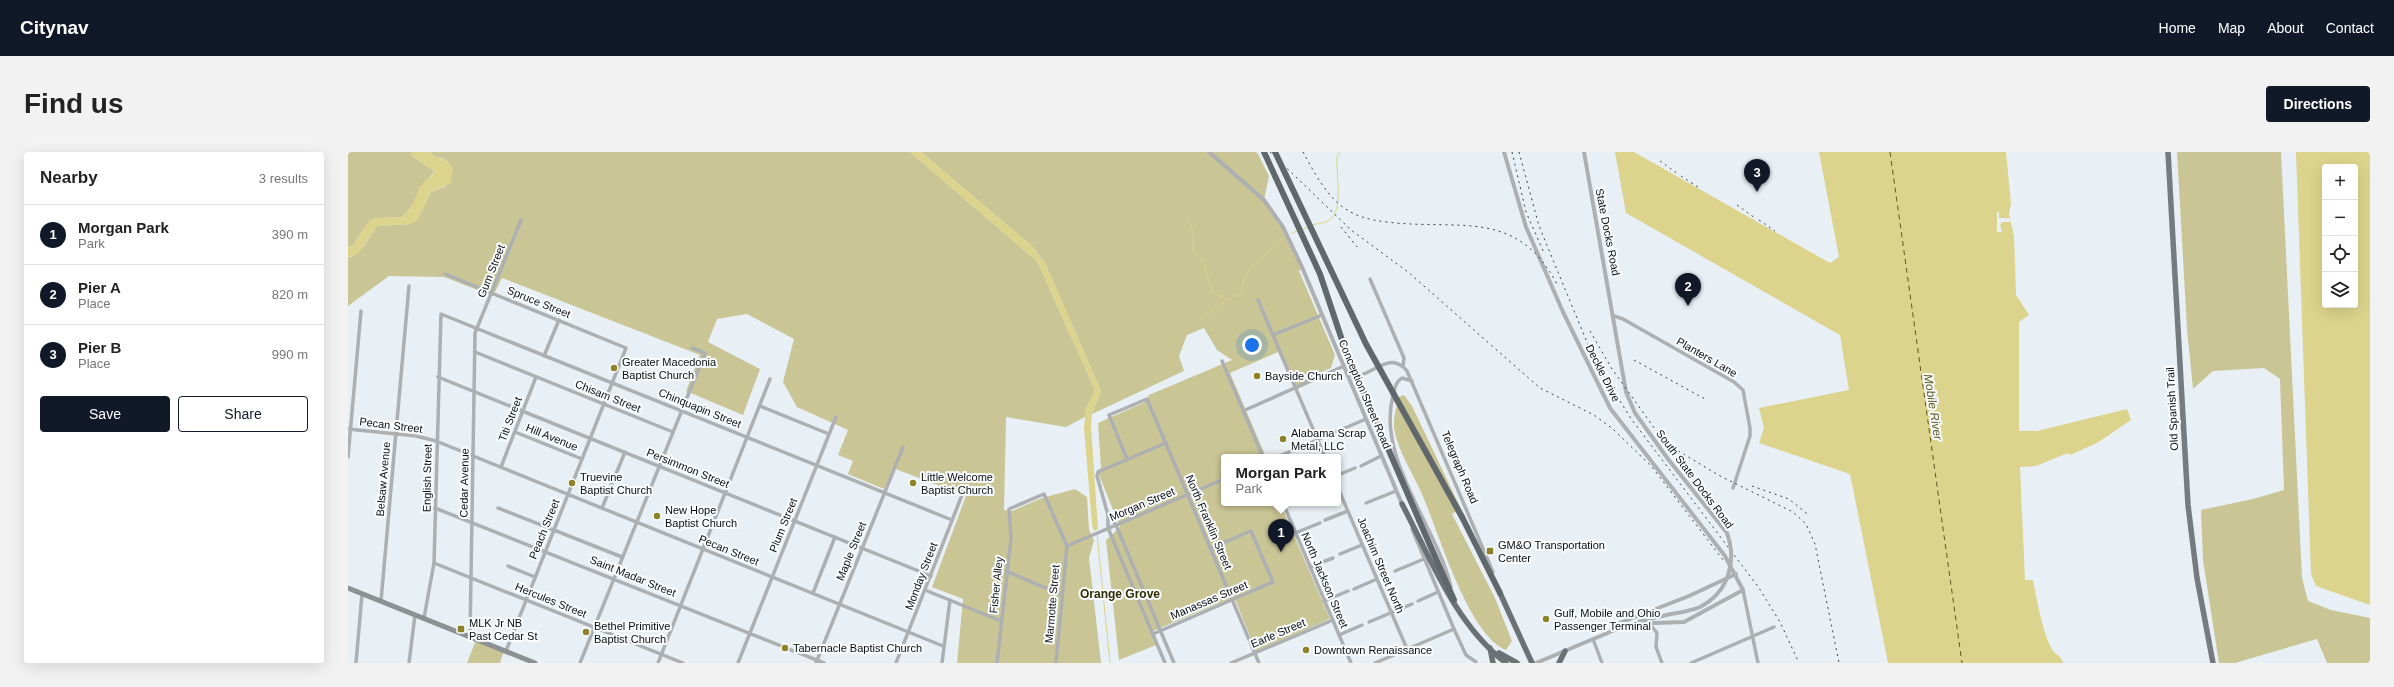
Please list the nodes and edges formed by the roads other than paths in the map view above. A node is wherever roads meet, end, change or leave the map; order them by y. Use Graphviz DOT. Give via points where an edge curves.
graph roads {
  1 [pos="1209,152"];
  2 [pos="1264,152"];
  3 [pos="1275,152"];
  4 [pos="1504,152"];
  5 [pos="1584,152"];
  6 [pos="2168,152"];
  7 [pos="521,220"];
  8 [pos="445,274"];
  9 [pos="1370,279"];
  10 [pos="409,286"];
  11 [pos="491,293"];
  12 [pos="1258,300"];
  13 [pos="361,311"];
  14 [pos="441,314"];
  15 [pos="1322,315"];
  16 [pos="1614,316"];
  17 [pos="559,320"];
  18 [pos="477,328"];
  19 [pos="1273,335"];
  20 [pos="626,348"];
  21 [pos="692,348"];
  22 [pos="476,352"];
  23 [pos="544,356"];
  24 [pos="1222,361"];
  25 [pos="1344,366"];
  26 [pos="1402,366"];
  27 [pos="1346,372"];
  28 [pos="1362,374"];
  29 [pos="438,376"];
  30 [pos="536,377"];
  31 [pos="770,379"];
  32 [pos="1413,382"];
  33 [pos="613,383"];
  34 [pos="1296,388"];
  35 [pos="475,390"];
  36 [pos="1356,395"];
  37 [pos="604,404"];
  38 [pos="760,406"];
  39 [pos="523,410"];
  40 [pos="681,410"];
  41 [pos="1244,411"];
  42 [pos="836,417"];
  43 [pos="1366,419"];
  44 [pos="349,429"];
  45 [pos="515,432"];
  46 [pos="672,432"];
  47 [pos="396,433"];
  48 [pos="829,434"];
  49 [pos="749,437"];
  50 [pos="590,438"];
  51 [pos="1318,440"];
  52 [pos="436,441"];
  53 [pos="1166,443"];
  54 [pos="903,447"];
  55 [pos="625,452"];
  56 [pos="1262,454"];
  57 [pos="1284,454"];
  58 [pos="1324,454"];
  59 [pos="474,456"];
  60 [pos="1381,456"];
  61 [pos="348,457"];
  62 [pos="582,459"];
  63 [pos="1127,459"];
  64 [pos="817,465"];
  65 [pos="501,466"];
  66 [pos="659,466"];
  67 [pos="1361,466"];
  68 [pos="1355,468"];
  69 [pos="1341,474"];
  70 [pos="1221,480"];
  71 [pos="1733,488"];
  72 [pos="1396,491"];
  73 [pos="885,492"];
  74 [pos="726,493"];
  75 [pos="568,495"];
  76 [pos="962,495"];
  77 [pos="1188,495"];
  78 [pos="1341,495"];
  79 [pos="1366,503"];
  80 [pos="1402,504"];
  81 [pos="1284,506"];
  82 [pos="435,508"];
  83 [pos="498,508"];
  84 [pos="602,508"];
  85 [pos="1348,511"];
  86 [pos="1108,515"];
  87 [pos="952,520"];
  88 [pos="1325,520"];
  89 [pos="795,521"];
  90 [pos="473,522"];
  91 [pos="636,522"];
  92 [pos="1320,523"];
  93 [pos="1116,525"];
  94 [pos="1108,528"];
  95 [pos="554,530"];
  96 [pos="1295,533"];
  97 [pos="834,537"];
  98 [pos="1362,545"];
  99 [pos="1067,546"];
  100 [pos="862,548"];
  101 [pos="1211,548"];
  102 [pos="704,550"];
  103 [pos="546,551"];
  104 [pos="1340,554"];
  105 [pos="622,557"];
  106 [pos="1333,558"];
  107 [pos="1424,559"];
  108 [pos="434,563"];
  109 [pos="508,566"];
  110 [pos="1310,567"];
  111 [pos="1006,571"];
  112 [pos="1395,571"];
  113 [pos="1736,574"];
  114 [pos="931,576"];
  115 [pos="535,577"];
  116 [pos="772,577"];
  117 [pos="472,578"];
  118 [pos="613,578"];
  119 [pos="1377,579"];
  120 [pos="348,588"];
  121 [pos="1354,589"];
  122 [pos="925,590"];
  123 [pos="1743,590"];
  124 [pos="1348,591"];
  125 [pos="813,592"];
  126 [pos="1438,592"];
  127 [pos="1500,593"];
  128 [pos="362,594"];
  129 [pos="1062,595"];
  130 [pos="526,600"];
  131 [pos="950,600"];
  132 [pos="1232,600"];
  133 [pos="1454,600"];
  134 [pos="382,601"];
  135 [pos="1324,601"];
  136 [pos="1418,601"];
  137 [pos="840,604"];
  138 [pos="1412,604"];
  139 [pos="682,605"];
  140 [pos="1391,613"];
  141 [pos="415,615"];
  142 [pos="424,618"];
  143 [pos="1332,620"];
  144 [pos="1001,621"];
  145 [pos="1369,622"];
  146 [pos="1628,624"];
  147 [pos="1650,624"];
  148 [pos="1362,625"];
  149 [pos="1774,627"];
  150 [pos="594,628"];
  151 [pos="1454,630"];
  152 [pos="1160,631"];
  153 [pos="1611,631"];
  154 [pos="909,632"];
  155 [pos="750,633"];
  156 [pos="1153,634"];
  157 [pos="1339,636"];
  158 [pos="1753,636"];
  159 [pos="470,637"];
  160 [pos="1593,639"];
  161 [pos="943,646"];
  162 [pos="1490,648"];
  163 [pos="1407,649"];
  164 [pos="506,651"];
  165 [pos="1565,651"];
  166 [pos="1255,652"];
  167 [pos="662,654"];
  168 [pos="817,662"];
  169 [pos="1383,662"];
  170 [pos="1476,662"];
  171 [pos="356,663"];
  172 [pos="409,663"];
  173 [pos="535,663"];
  174 [pos="580,663"];
  175 [pos="658,663"];
  176 [pos="683,663"];
  177 [pos="738,663"];
  178 [pos="824,663"];
  179 [pos="896,663"];
  180 [pos="942,663"];
  181 [pos="997,663"];
  182 [pos="1056,663"];
  183 [pos="1165,663"];
  184 [pos="1174,663"];
  185 [pos="1231,663"];
  186 [pos="1259,663"];
  187 [pos="1351,663"];
  188 [pos="1375,663"];
  189 [pos="1493,663"];
  190 [pos="1506,663"];
  191 [pos="1517,663"];
  192 [pos="1532,663"];
  193 [pos="1536,663"];
  194 [pos="1558,663"];
  195 [pos="1602,663"];
  196 [pos="1662,663"];
  197 [pos="1691,663"];
  198 [pos="1758,663"];
  199 [pos="2212,663"];
  1 -- 15 [label="street, Conception Street Road" via="1264,200 1284,227"];
  2 -- 133 [label="highway, bridge" via="1320,274 1346,349"];
  3 -- 127 [label="highway, bridge" via="1366,344 1462,517"];
  4 -- 113 [label="street, Deckle Drive" via="1527,229 1563,312 1610,408"];
  5 -- 16 [label="street, State Docks Road"];
  6 -- 199 [label="main road, Old Spanish Trail" via="2188,500 2197,578"];
  7 -- 11 [label="street, Gum Street"];
  8 -- 11 [label="street, Spruce Street"];
  9 -- 26 [label="street, Telegraph Road" via="1404,358"];
  10 -- 47 [label="street, Belsaw Avenue"];
  11 -- 17 [label="street, Spruce Street"];
  11 -- 18 [label="street, Gum Street"];
  12 -- 19 [label="street"];
  13 -- 44 [label="street"];
  14 -- 18 [label="street, Chinquapin Street"];
  14 -- 29 [label="street, English Street"];
  15 -- 19 [label="street"];
  15 -- 25 [label="street, Conception Street Road"];
  16 -- 71 [label="street, Planters Lane" via="1734,382 1742,390 1750,436"];
  16 -- 146 [label="street, South State Docks Road, bridge" via="1626,392 1635,413 1726,533 1730,543 1732,564 1722,589 1706,604 1699,608"];
  17 -- 20 [label="street, Spruce Street"];
  17 -- 23 [label="street"];
  18 -- 22 [label="street, Cedar Avenue"];
  18 -- 23 [label="street, Chinquapin Street"];
  19 -- 34 [label="street"];
  20 -- 33 [label="street, Peach Street"];
  21 -- 40 [label="street" via="705,353"];
  22 -- 30 [label="street, Chisam Street"];
  22 -- 35 [label="street, Cedar Avenue"];
  23 -- 33 [label="street, Chinquapin Street"];
  24 -- 41 [label="street"];
  25 -- 27 [label="street, Conception Street Road"];
  25 -- 34 [label="street"];
  26 -- 28 [label="street" via="1397,362 1389,362"];
  26 -- 32 [label="street, Telegraph Road"];
  27 -- 28 [label="street" via="1353,376"];
  27 -- 36 [label="street, Conception Street Road"];
  28 -- 36 [label="street" via="1356,382"];
  29 -- 35 [label="street, Persimmon Street"];
  29 -- 52 [label="street, English Street"];
  30 -- 37 [label="street, Chisam Street"];
  30 -- 39 [label="street, Titi Street"];
  31 -- 38 [label="street"];
  32 -- 127 [label="street, Telegraph Road"];
  32 -- 133 [label="street" via="1404,378 1396,384 1389,414 1391,434 1398,461 1449,578"];
  33 -- 37 [label="street, Peach Street"];
  33 -- 40 [label="street, Chinquapin Street"];
  34 -- 41 [label="street"];
  34 -- 51 [label="street"];
  35 -- 39 [label="street, Persimmon Street"];
  35 -- 59 [label="street, Cedar Avenue"];
  36 -- 43 [label="street, Conception Street Road"];
  37 -- 46 [label="street, Chisam Street"];
  37 -- 50 [label="street, Peach Street"];
  38 -- 48 [label="street"];
  38 -- 49 [label="street"];
  39 -- 45 [label="street, Titi Street"];
  39 -- 50 [label="street, Persimmon Street"];
  40 -- 46 [label="street"];
  40 -- 49 [label="street, Chinquapin Street"];
  41 -- 56 [label="street"];
  42 -- 48 [label="street, Plum Street"];
  43 -- 51 [label="street"];
  43 -- 60 [label="street, Conception Street Road"];
  44 -- 47 [label="street, Pecan Street"];
  44 -- 61 [label="street"];
  45 -- 62 [label="street, Hill Avenue"];
  45 -- 65 [label="street, Titi Street"];
  46 -- 66 [label="street"];
  47 -- 52 [label="street, Pecan Street"];
  47 -- 134 [label="street, Belsaw Avenue"];
  48 -- 64 [label="street, Plum Street"];
  49 -- 64 [label="street, Chinquapin Street"];
  49 -- 74 [label="street"];
  50 -- 55 [label="street, Persimmon Street"];
  50 -- 62 [label="street, Peach Street"];
  51 -- 57 [label="street"];
  51 -- 58 [label="street"];
  52 -- 59 [label="street, Pecan Street"];
  52 -- 82 [label="street, English Street"];
  53 -- 63 [label="street"];
  53 -- 63 [label="street, North Franklin Street" via="1147,399 1108,415"];
  53 -- 77 [label="street, North Franklin Street"];
  54 -- 73 [label="street, Maple Street"];
  55 -- 66 [label="street, Persimmon Street"];
  55 -- 84 [label="street"];
  59 -- 65 [label="street, Pecan Street"];
  59 -- 90 [label="street, Cedar Avenue"];
  60 -- 67 [label="street"];
  60 -- 72 [label="street, Conception Street Road"];
  62 -- 75 [label="street, Peach Street"];
  63 -- 86 [label="street" via="1098,472"];
  64 -- 73 [label="street, Chinquapin Street"];
  64 -- 89 [label="street, Plum Street"];
  65 -- 75 [label="street, Pecan Street"];
  66 -- 74 [label="street, Persimmon Street"];
  66 -- 91 [label="street"];
  68 -- 69 [label="street"];
  70 -- 77 [label="street, Morgan Street"];
  72 -- 79 [label="street"];
  72 -- 80 [label="street, Conception Street Road"];
  73 -- 87 [label="street, Chinquapin Street"];
  73 -- 100 [label="street, Maple Street"];
  74 -- 89 [label="street, Persimmon Street"];
  74 -- 102 [label="street"];
  75 -- 84 [label="street, Pecan Street"];
  75 -- 95 [label="street, Peach Street"];
  76 -- 87 [label="street, Monday Street"];
  77 -- 93 [label="street, Morgan Street"];
  77 -- 101 [label="street, North Franklin Street"];
  78 -- 85 [label="street, Joachim Street North"];
  80 -- 107 [label="street, Conception Street Road"];
  80 -- 133 [label="highway" via="1439,578"];
  81 -- 96 [label="street, North Jackson Street"];
  82 -- 90 [label="street, Saint Madar Street"];
  82 -- 108 [label="street, English Street"];
  83 -- 95 [label="street"];
  84 -- 91 [label="street, Pecan Street"];
  85 -- 88 [label="street"];
  85 -- 98 [label="street, Joachim Street North"];
  86 -- 93 [label="street"];
  86 -- 94 [label="street"];
  87 -- 114 [label="street, Monday Street"];
  89 -- 97 [label="street, Persimmon Street"];
  89 -- 116 [label="street, Plum Street"];
  90 -- 103 [label="street, Saint Madar Street"];
  90 -- 117 [label="street, Cedar Avenue"];
  91 -- 102 [label="street, Pecan Street"];
  91 -- 105 [label="street"];
  92 -- 96 [label="street"];
  93 -- 94 [label="street, Morgan Street"];
  93 -- 152 [label="street"];
  94 -- 99 [label="street, Morgan Street"];
  94 -- 156 [label="street"];
  95 -- 103 [label="street, Peach Street"];
  95 -- 105 [label="street"];
  96 -- 110 [label="street, North Jackson Street"];
  97 -- 100 [label="street, Persimmon Street"];
  97 -- 125 [label="street"];
  98 -- 104 [label="street"];
  98 -- 119 [label="street, Joachim Street North"];
  99 -- 111 [label="street, Fisher Alley" via="1044,494 1009,509 1011,538"];
  99 -- 129 [label="street, Marmotte Street"];
  100 -- 114 [label="street, Persimmon Street"];
  100 -- 137 [label="street, Maple Street"];
  101 -- 132 [label="street, North Franklin Street"];
  101 -- 132 [label="street, Manassas Street" via="1251,531 1273,582"];
  102 -- 116 [label="street, Pecan Street"];
  102 -- 139 [label="street"];
  103 -- 115 [label="street, Peach Street"];
  103 -- 118 [label="street, Saint Madar Street"];
  105 -- 118 [label="street"];
  106 -- 110 [label="street"];
  107 -- 112 [label="street"];
  107 -- 126 [label="street, Conception Street Road"];
  108 -- 117 [label="street, Hercules Street"];
  108 -- 142 [label="street, English Street"];
  109 -- 115 [label="street"];
  110 -- 135 [label="street, North Jackson Street"];
  111 -- 129 [label="street"];
  111 -- 144 [label="street, Fisher Alley"];
  113 -- 123 [label="street, Deckle Drive"];
  113 -- 153 [label="street" via="1689,596 1617,624"];
  114 -- 122 [label="street, Monday Street"];
  115 -- 130 [label="street, Peach Street"];
  116 -- 125 [label="street, Pecan Street"];
  116 -- 155 [label="street, Plum Street"];
  117 -- 130 [label="street, Hercules Street"];
  117 -- 159 [label="street, Cedar Avenue"];
  118 -- 139 [label="street, Saint Madar Street"];
  118 -- 150 [label="street"];
  119 -- 121 [label="street"];
  119 -- 140 [label="street, Joachim Street North"];
  120 -- 128 [label="main road"];
  122 -- 131 [label="street"];
  122 -- 154 [label="street, Monday Street"];
  123 -- 147 [label="street" via="1690,621"];
  123 -- 158 [label="street"];
  124 -- 135 [label="street"];
  125 -- 137 [label="street, Pecan Street"];
  126 -- 136 [label="street"];
  126 -- 151 [label="street, Conception Street Road"];
  127 -- 192 [label="highway, Telegraph Road"];
  128 -- 134 [label="main road"];
  128 -- 171 [label="street"];
  129 -- 182 [label="street, Marmotte Street"];
  130 -- 150 [label="street, Hercules Street"];
  130 -- 164 [label="street, Peach Street"];
  131 -- 144 [label="street"];
  131 -- 161 [label="street"];
  132 -- 152 [label="street, Manassas Street"];
  132 -- 166 [label="street, North Franklin Street"];
  133 -- 162 [label="highway" via="1470,627"];
  134 -- 141 [label="main road"];
  135 -- 143 [label="street, North Jackson Street"];
  137 -- 154 [label="street, Pecan Street"];
  137 -- 168 [label="street, Maple Street"];
  138 -- 140 [label="street"];
  139 -- 155 [label="street, Saint Madar Street"];
  139 -- 167 [label="street"];
  140 -- 145 [label="street"];
  140 -- 163 [label="street, Joachim Street North"];
  141 -- 142 [label="main road"];
  141 -- 172 [label="street"];
  142 -- 159 [label="main road"];
  143 -- 157 [label="street, North Jackson Street"];
  143 -- 166 [label="street, Earle Street"];
  144 -- 181 [label="street, Fisher Alley"];
  146 -- 147 [label="street"];
  146 -- 153 [label="street"];
  147 -- 196 [label="street" via="1657,633 1656,647"];
  148 -- 157 [label="street"];
  149 -- 158 [label="street"];
  150 -- 167 [label="street, Hercules Street"];
  150 -- 174 [label="street"];
  151 -- 163 [label="street"];
  151 -- 170 [label="street, Conception Street Road" via="1466,655"];
  152 -- 156 [label="street, Manassas Street"];
  152 -- 184 [label="street"];
  153 -- 160 [label="street"];
  154 -- 161 [label="street, Pecan Street"];
  154 -- 179 [label="street, Monday Street"];
  155 -- 168 [label="street, Saint Madar Street"];
  155 -- 177 [label="street, Plum Street"];
  156 -- 183 [label="street"];
  157 -- 187 [label="street, North Jackson Street"];
  158 -- 197 [label="street"];
  158 -- 198 [label="street"];
  159 -- 164 [label="main road"];
  160 -- 165 [label="street"];
  160 -- 195 [label="street"];
  161 -- 180 [label="street"];
  162 -- 189 [label="highway"];
  162 -- 190 [label="highway"];
  162 -- 191 [label="highway"];
  163 -- 169 [label="street"];
  164 -- 173 [label="main road"];
  165 -- 193 [label="street"];
  165 -- 194 [label="highway"];
  166 -- 185 [label="street, Earle Street"];
  166 -- 186 [label="street, North Franklin Street"];
  167 -- 175 [label="street"];
  167 -- 176 [label="street, Hercules Street"];
  168 -- 178 [label="street, Saint Madar Street"];
  169 -- 188 [label="street"];
}
